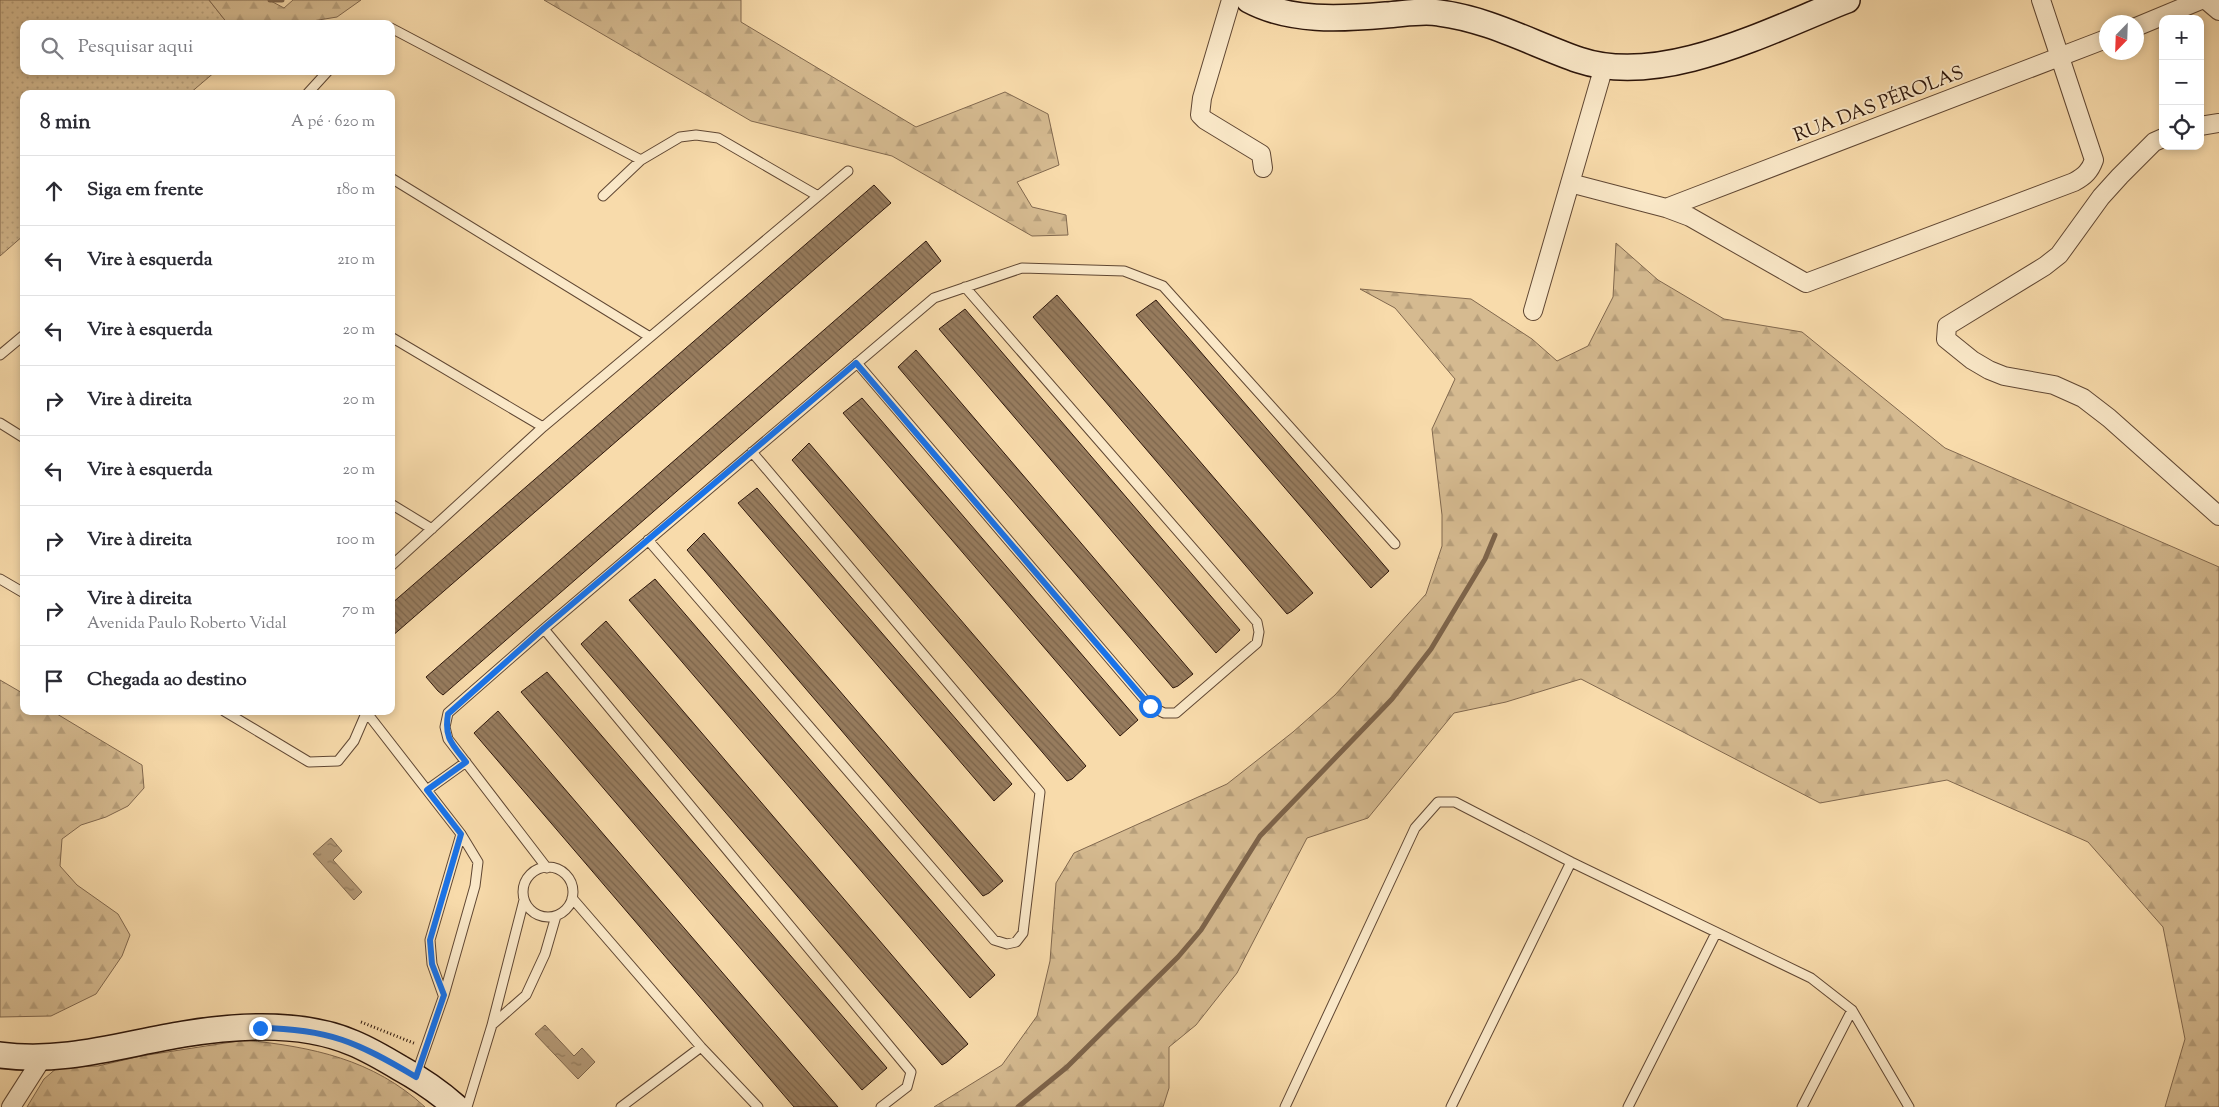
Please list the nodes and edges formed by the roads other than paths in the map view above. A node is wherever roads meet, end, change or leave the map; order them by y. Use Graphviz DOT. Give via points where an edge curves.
graph roads {
  1 [pos="1231,0"];
  2 [pos="1249,0"];
  3 [pos="1847,0"];
  4 [pos="2041,0"];
  5 [pos="2201,0"];
  6 [pos="2206,0"];
  7 [pos="1424,7"];
  8 [pos="2219,11"];
  9 [pos="2144,24"];
  10 [pos="395,30"];
  11 [pos="2099,42"];
  12 [pos="2062,58"];
  13 [pos="1604,66"];
  14 [pos="324,75"];
  15 [pos="311,90"];
  16 [pos="2219,123"];
  17 [pos="2204,125"];
  18 [pos="2159,140"];
  19 [pos="641,160"];
  20 [pos="1263,168"];
  21 [pos="848,171"];
  22 [pos="395,180"];
  23 [pos="1570,183"];
  24 [pos="603,196"];
  25 [pos="818,196"];
  26 [pos="1666,208"];
  27 [pos="965,287"];
  28 [pos="1533,311"];
  29 [pos="650,337"];
  30 [pos="20,339"];
  31 [pos="395,339"];
  32 [pos="0,355"];
  33 [pos="856,363"];
  34 [pos="0,423"];
  35 [pos="543,427"];
  36 [pos="20,436"];
  37 [pos="752,452"];
  38 [pos="395,506"];
  39 [pos="2219,516"];
  40 [pos="432,529"];
  41 [pos="648,540"];
  42 [pos="1395,544"];
  43 [pos="395,562"];
  44 [pos="0,579"];
  45 [pos="20,591"];
  46 [pos="544,628"];
  47 [pos="231,715"];
  48 [pos="366,715"];
  49 [pos="369,715"];
  50 [pos="466,762"];
  51 [pos="427,790"];
  52 [pos="461,834"];
  53 [pos="1571,862"];
  54 [pos="547,868"];
  55 [pos="572,898"];
  56 [pos="524,900"];
  57 [pos="556,916"];
  58 [pos="1716,933"];
  59 [pos="444,995"];
  60 [pos="1852,1010"];
  61 [pos="492,1025"];
  62 [pos="700,1047"];
  63 [pos="0,1055"];
  64 [pos="43,1057"];
  65 [pos="416,1077"];
  66 [pos="11,1107"];
  67 [pos="456,1107"];
  68 [pos="467,1107"];
  69 [pos="621,1107"];
  70 [pos="758,1107"];
  71 [pos="881,1107"];
  72 [pos="1285,1107"];
  73 [pos="1451,1107"];
  74 [pos="1628,1107"];
  75 [pos="1802,1107"];
  76 [pos="1909,1107"];
  1 -- 20 [label="street" via="1200,115 1262,154"];
  2 -- 7 [label="street" via="1277,11 1325,18"];
  3 -- 13 [label="street" via="1688,60 1660,66"];
  4 -- 12 [label="street"];
  5 -- 9 [label="street"];
  6 -- 8 [label="street"];
  7 -- 13 [label="street" via="1468,18 1579,60"];
  10 -- 19 [label="lane"];
  11 -- 12 [label="street, RUA DAS PÉROLAS"];
  12 -- 26 [label="street, RUA DAS PÉROLAS"];
  12 -- 26 [label="street" via="2094,160 2091,169 2074,182 1806,283 1706,225"];
  13 -- 23 [label="street"];
  14 -- 15 [label="lane"];
  16 -- 17 [label="street"];
  18 -- 39 [label="street" via="2101,197 2059,255 1947,326 1946,339 1989,370 2054,385 2083,398 2110,418"];
  19 -- 24 [label="lane"];
  19 -- 25 [label="lane" via="680,137 718,138"];
  21 -- 25 [label="lane"];
  22 -- 29 [label="lane"];
  23 -- 26 [label="street"];
  23 -- 28 [label="street"];
  25 -- 29 [label="lane"];
  27 -- 33 [label="lane" via="934,298"];
  27 -- 33 [label="lane" via="1257,622 1257,643 1176,713 1164,713 1150,706"];
  27 -- 42 [label="lane" via="1022,268 1124,271 1163,286"];
  29 -- 35 [label="lane"];
  30 -- 32 [label="lane"];
  31 -- 35 [label="lane"];
  33 -- 37 [label="lane"];
  34 -- 36 [label="lane"];
  35 -- 40 [label="lane"];
  37 -- 41 [label="lane"];
  37 -- 41 [label="lane" via="1040,792 1023,933 1016,942 1006,944 994,940"];
  38 -- 40 [label="lane"];
  40 -- 43 [label="lane"];
  41 -- 46 [label="lane"];
  44 -- 45 [label="lane"];
  46 -- 50 [label="lane" via="448,714 445,728 448,739"];
  46 -- 71 [label="lane" via="911,1072 907,1087"];
  47 -- 48 [label="lane" via="309,762 338,761 354,741"];
  49 -- 51 [label="lane"];
  50 -- 51 [label="lane"];
  50 -- 54 [label="lane"];
  51 -- 52 [label="lane"];
  52 -- 59 [label="lane" via="430,940 432,964"];
  52 -- 59 [label="lane" via="478,862 475,886"];
  53 -- 58 [label="lane"];
  53 -- 72 [label="lane" via="1455,802 1438,802 1415,828"];
  53 -- 73 [label="lane"];
  54 -- 55 [label="lane" via="555,868 567,876 573,890"];
  54 -- 56 [label="lane" via="533,872 528,878 524,885"];
  55 -- 57 [label="lane" via="563,912"];
  55 -- 62 [label="lane"];
  56 -- 57 [label="lane" via="540,916"];
  56 -- 61 [label="lane"];
  57 -- 61 [label="lane" via="545,954 526,994"];
  58 -- 60 [label="lane" via="1811,978"];
  58 -- 74 [label="lane"];
  59 -- 65 [label="lane"];
  60 -- 75 [label="lane"];
  60 -- 76 [label="lane"];
  61 -- 68 [label="lane"];
  62 -- 69 [label="lane"];
  62 -- 70 [label="lane"];
  63 -- 64 [label="street"];
  64 -- 65 [label="street" via="110,1049 220,1029 295,1029 352,1042"];
  64 -- 66 [label="street"];
  65 -- 67 [label="street"];
}
